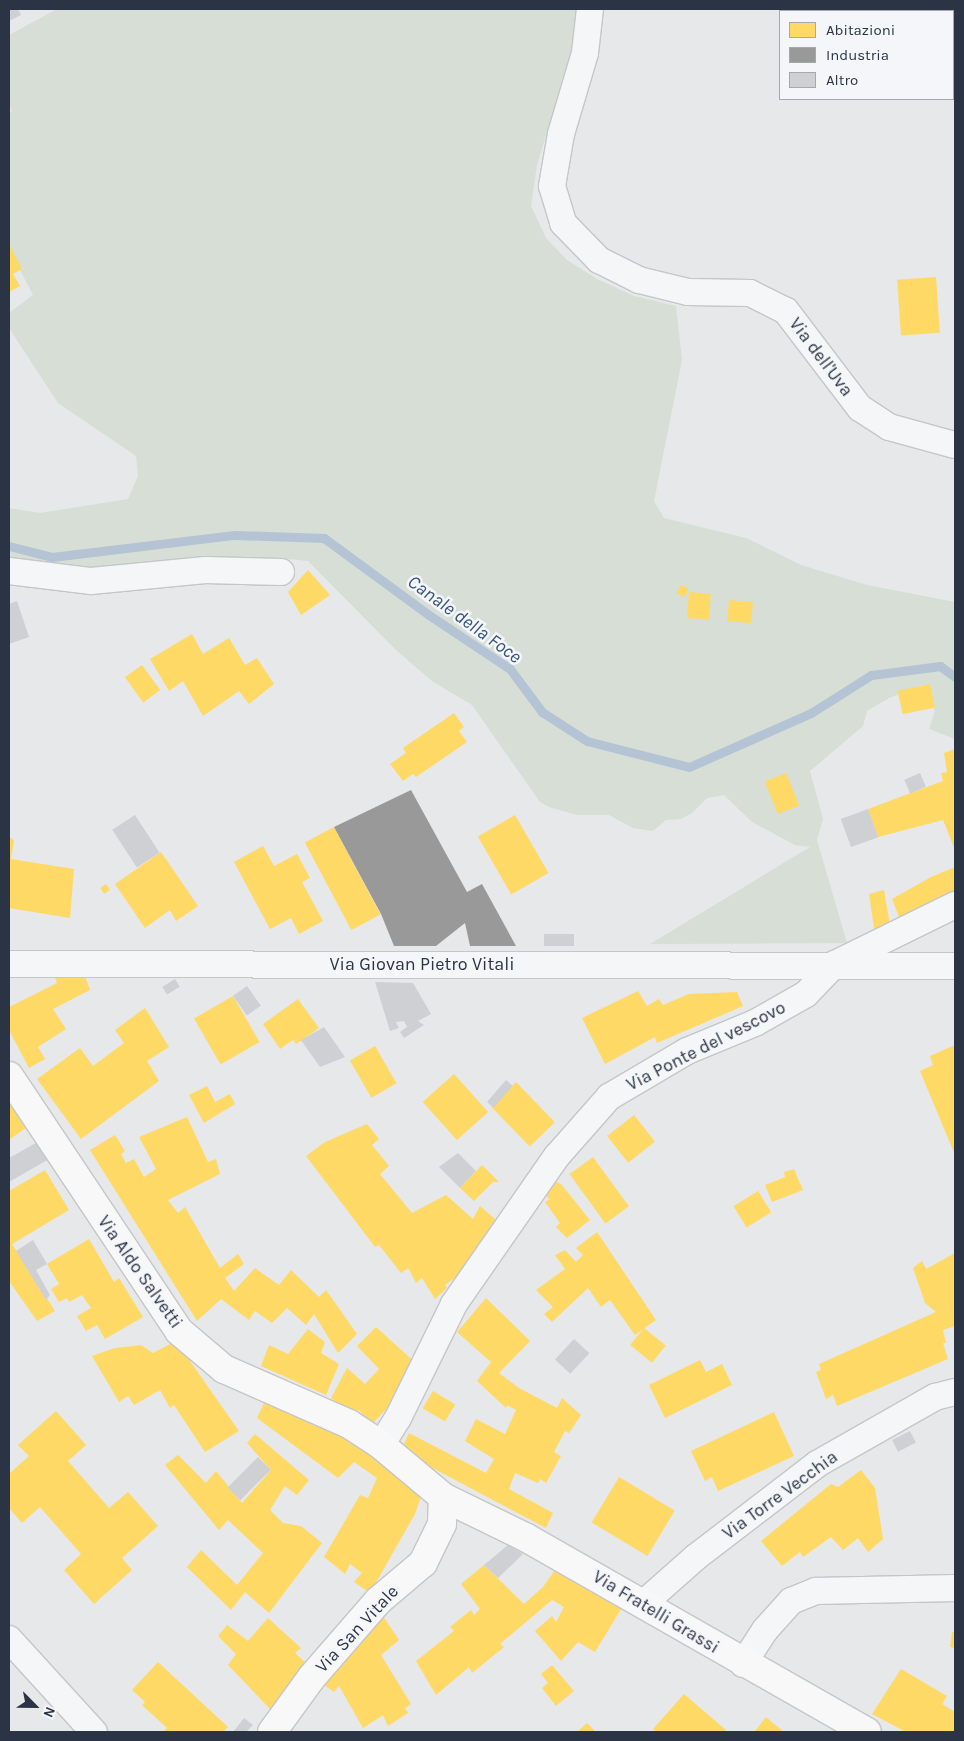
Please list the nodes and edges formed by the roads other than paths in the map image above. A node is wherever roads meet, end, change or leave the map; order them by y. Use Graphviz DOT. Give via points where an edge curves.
graph roads {
  1 [pos="590,9"];
  2 [pos="955,445"];
  3 [pos="9,571"];
  4 [pos="281,572"];
  5 [pos="955,905"];
  6 [pos="9,964"];
  7 [pos="835,964"];
  8 [pos="955,966"];
  9 [pos="9,1076"];
  10 [pos="955,1392"];
  11 [pos="381,1445"];
  12 [pos="443,1497"];
  13 [pos="955,1588"];
  14 [pos="644,1603"];
  15 [pos="9,1639"];
  16 [pos="743,1664"];
  17 [pos="94,1732"];
  18 [pos="272,1732"];
  19 [pos="867,1732"];
  1 -- 2 [label="street, Via dell'Uva" via="585,52 561,134 552,186 563,223 599,260 640,280 701,293 750,293 786,311 860,408 896,430"];
  3 -- 4 [label="street" via="91,581 205,570"];
  5 -- 7 [label="street, Via Ponte del vescovo"];
  6 -- 7 [label="street, Via Giovan Pietro Vitali"];
  7 -- 8 [label="street, Via Giovan Pietro Vitali"];
  7 -- 11 [label="street, Via Ponte del vescovo" via="806,994 755,1023 687,1051 633,1081 609,1097 586,1121 557,1156 454,1304 398,1418"];
  9 -- 11 [label="street, Via Aldo Salvetti" via="180,1331 224,1369 349,1424"];
  10 -- 14 [label="street, Via Torre Vecchia" via="935,1396 817,1464 696,1557"];
  11 -- 12 [label="street, Via Aldo Salvetti"];
  12 -- 14 [label="street, Via Fratelli Grassi" via="527,1538"];
  12 -- 18 [label="street, Via San Vitale" via="442,1524 423,1563 378,1601 312,1677"];
  13 -- 16 [label="street" via="816,1590 791,1601 765,1630"];
  14 -- 16 [label="street, Via Fratelli Grassi"];
  15 -- 17 [label="street"];
  16 -- 19 [label="street, Via Fratelli Grassi"];
}
